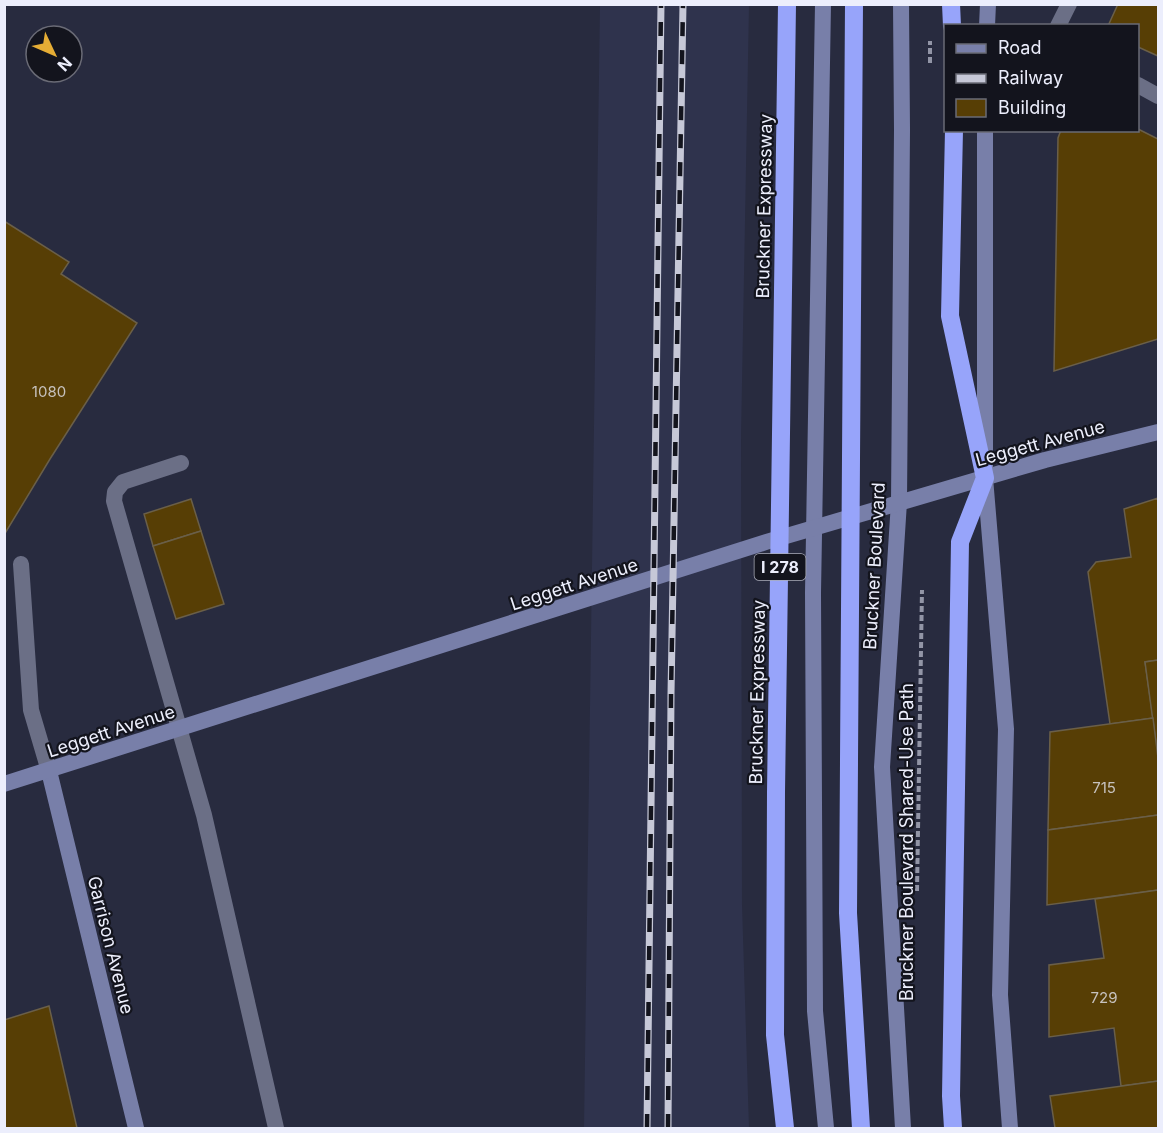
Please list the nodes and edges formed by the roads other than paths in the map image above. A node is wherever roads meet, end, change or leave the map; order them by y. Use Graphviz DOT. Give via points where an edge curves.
graph roads {
  1 [pos="787,4"];
  2 [pos="823,4"];
  3 [pos="854,4"];
  4 [pos="901,4"];
  5 [pos="951,4"];
  6 [pos="988,4"];
  7 [pos="1069,4"];
  8 [pos="952,24"];
  9 [pos="987,24"];
  10 [pos="1059,24"];
  11 [pos="1139,86"];
  12 [pos="1158,96"];
  13 [pos="954,132"];
  14 [pos="986,132"];
  15 [pos="1158,432"];
  16 [pos="182,463"];
  17 [pos="985,478"];
  18 [pos="899,502"];
  19 [pos="813,529"];
  20 [pos="21,564"];
  21 [pos="49,771"];
  22 [pos="4,784"];
  23 [pos="136,1128"];
  24 [pos="276,1128"];
  25 [pos="785,1128"];
  26 [pos="826,1128"];
  27 [pos="861,1128"];
  28 [pos="903,1128"];
  29 [pos="953,1128"];
  30 [pos="1010,1128"];
  1 -- 25 [label="highway, Bruckner Expressway / I 278" via="776,792 776,1024"];
  2 -- 19 [label="main road"];
  3 -- 27 [label="highway" via="848,913"];
  4 -- 18 [label="main road, Bruckner Boulevard"];
  5 -- 8 [label="highway"];
  6 -- 9 [label="main road"];
  7 -- 10 [label="street"];
  11 -- 12 [label="street"];
  13 -- 17 [label="highway" via="950,316"];
  14 -- 17 [label="main road"];
  15 -- 17 [label="main road, Leggett Avenue"];
  16 -- 24 [label="street" via="123,482 114,501 204,815"];
  17 -- 18 [label="main road, Leggett Avenue"];
  17 -- 29 [label="highway" via="960,542"];
  17 -- 30 [label="main road" via="1006,729 1000,995"];
  18 -- 19 [label="main road, Leggett Avenue"];
  18 -- 28 [label="main road, Bruckner Boulevard" via="882,767"];
  19 -- 21 [label="main road, Leggett Avenue"];
  19 -- 26 [label="main road" via="815,1011"];
  20 -- 21 [label="street" via="31,710"];
  21 -- 22 [label="main road, Leggett Avenue"];
  21 -- 23 [label="main road, Garrison Avenue"];
}
